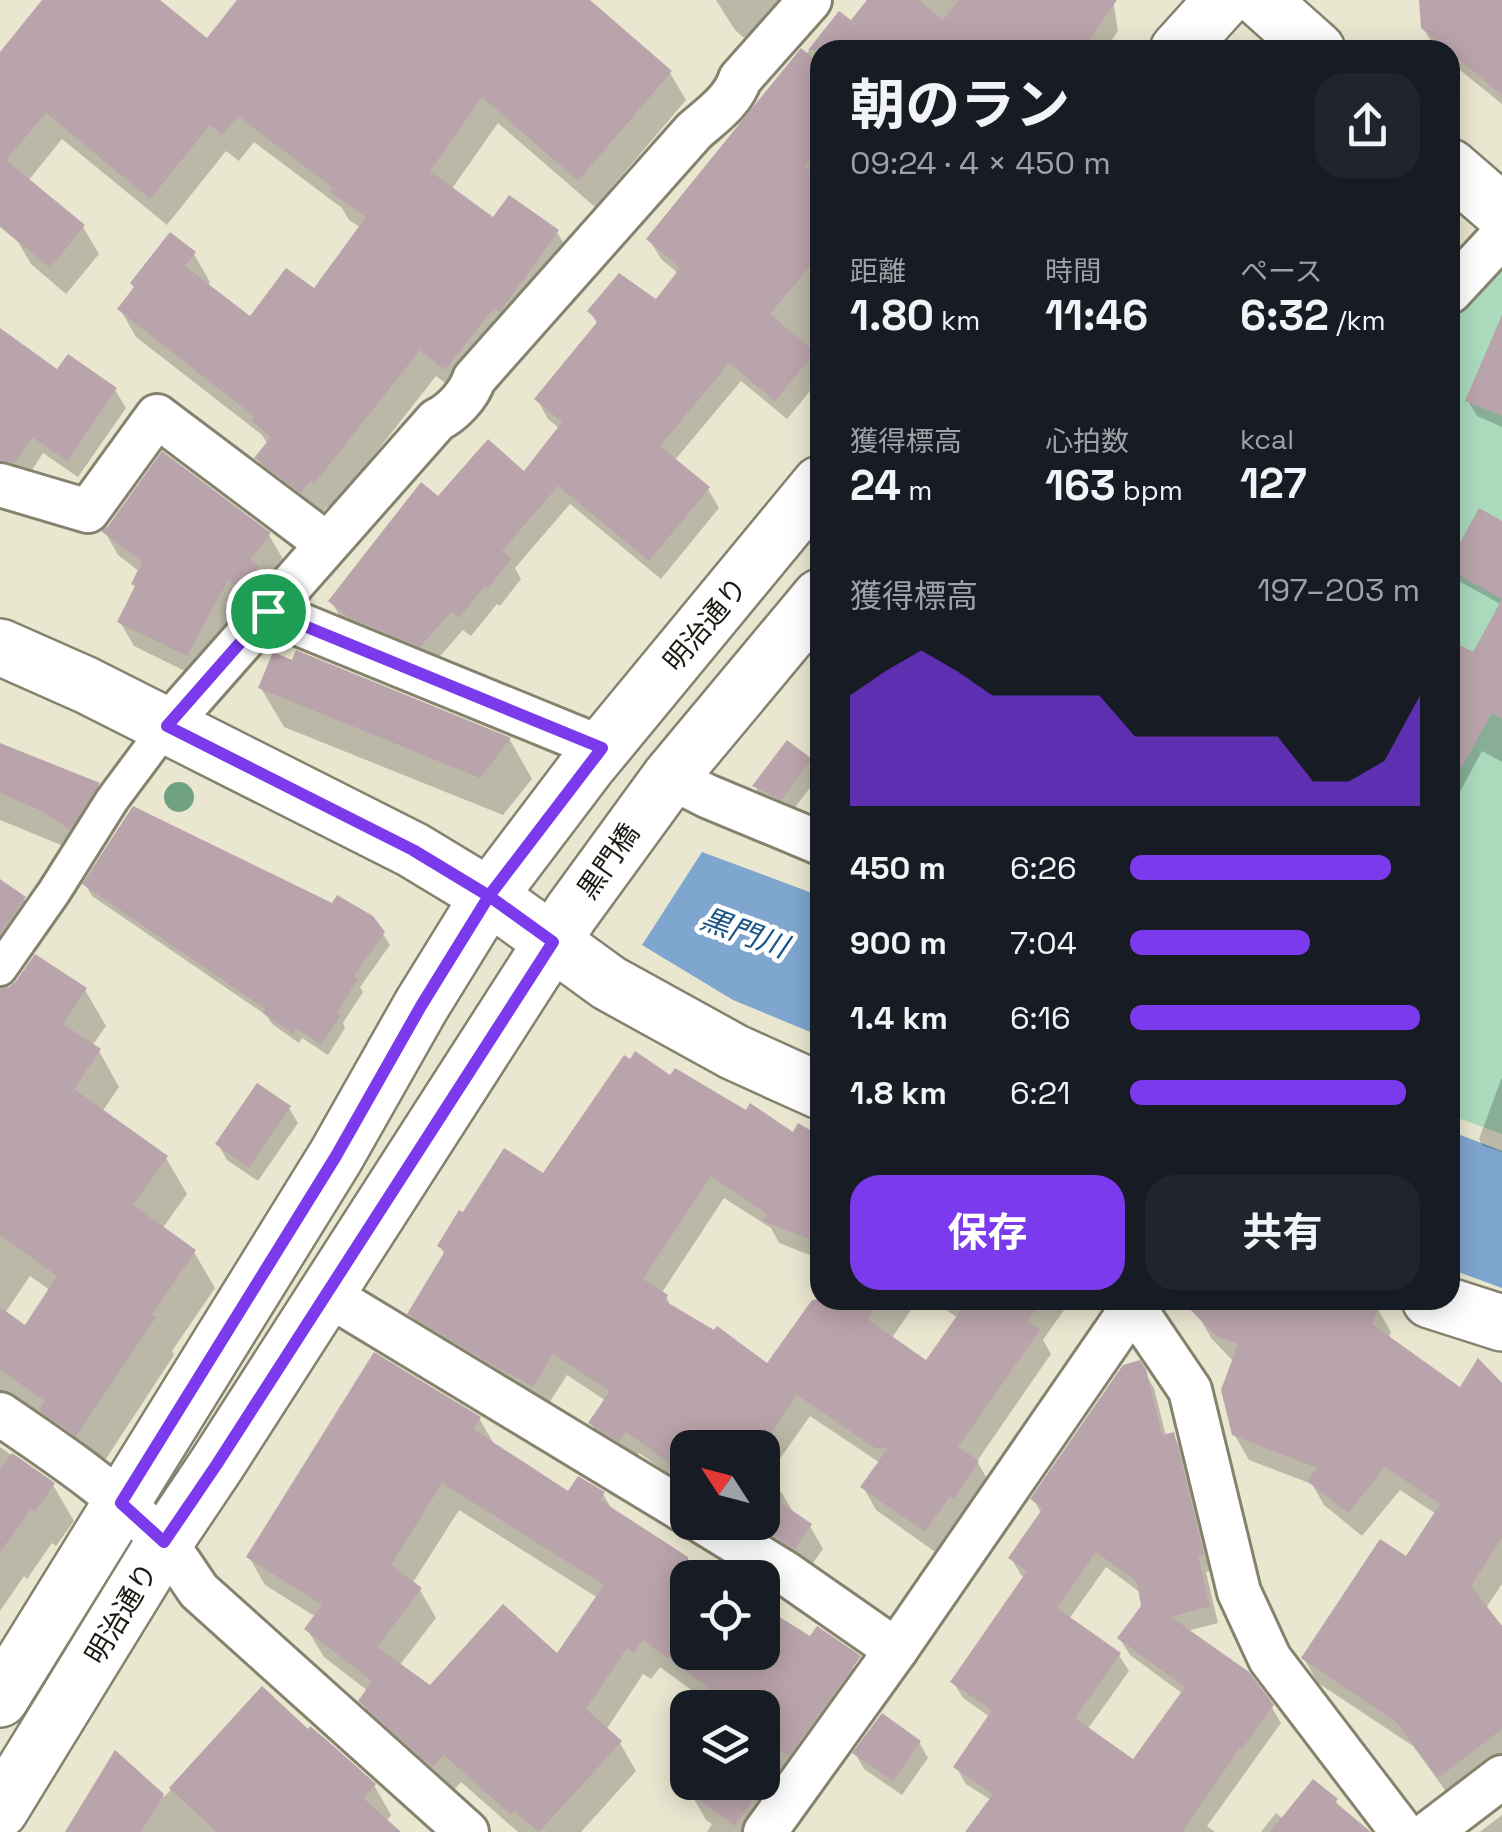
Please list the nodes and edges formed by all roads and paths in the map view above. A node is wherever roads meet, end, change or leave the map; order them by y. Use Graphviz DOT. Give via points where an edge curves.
graph roads {
  1 [pos="810,0"];
  2 [pos="1222,0"];
  3 [pos="1187,40"];
  4 [pos="1460,175"];
  5 [pos="1502,212"];
  6 [pos="1502,236"];
  7 [pos="1460,281"];
  8 [pos="0,485"];
  9 [pos="810,496"];
  10 [pos="327,544"];
  11 [pos="810,608"];
  12 [pos="268,611"];
  13 [pos="0,647"];
  14 [pos="167,726"];
  15 [pos="596,756"];
  16 [pos="658,792"];
  17 [pos="810,839"];
  18 [pos="497,884"];
  19 [pos="562,928"];
  20 [pos="0,969"];
  21 [pos="810,1086"];
  22 [pos="326,1293"];
  23 [pos="1128,1310"];
  24 [pos="1138,1310"];
  25 [pos="1460,1310"];
  26 [pos="1502,1324"];
  27 [pos="0,1414"];
  28 [pos="670,1502"];
  29 [pos="121,1503"];
  30 [pos="732,1540"];
  31 [pos="164,1542"];
  32 [pos="896,1650"];
  33 [pos="0,1699"];
  34 [pos="1502,1777"];
  35 [pos="0,1810"];
  36 [pos="467,1832"];
  37 [pos="765,1832"];
  38 [pos="1402,1832"];
  39 [pos="1430,1832"];
  1 -- 10 [label="street" via="725,104 682,144"];
  2 -- 3 [label="street"];
  4 -- 5 [label="street"];
  6 -- 7 [label="street"];
  8 -- 10 [label="street" via="88,511 157,416"];
  9 -- 15 [label="street, 明治通り"];
  10 -- 12 [label="street"];
  11 -- 16 [label="street"];
  12 -- 14 [label="street"];
  12 -- 15 [label="street"];
  13 -- 14 [label="street"];
  14 -- 18 [label="street" via="413,850"];
  14 -- 20 [label="street"];
  15 -- 18 [label="street"];
  16 -- 17 [label="street" via="707,796"];
  16 -- 19 [label="street, 黒門橋"];
  18 -- 19 [label="street"];
  18 -- 29 [label="street, 明治通り"];
  19 -- 21 [label="street" via="608,983"];
  19 -- 22 [label="street, 明治通り"];
  22 -- 28 [label="street"];
  22 -- 31 [label="street, 明治通り"];
  23 -- 32 [label="street"];
  24 -- 38 [label="street" via="1190,1390 1239,1592 1270,1659"];
  25 -- 26 [label="street"];
  27 -- 29 [label="street"];
  29 -- 31 [label="street"];
  29 -- 33 [label="street, 明治通り"];
  30 -- 32 [label="street"];
  31 -- 35 [label="street, 明治通り"];
  31 -- 36 [label="street" via="200,1591"];
  32 -- 37 [label="street"];
  34 -- 39 [label="street"];
}
